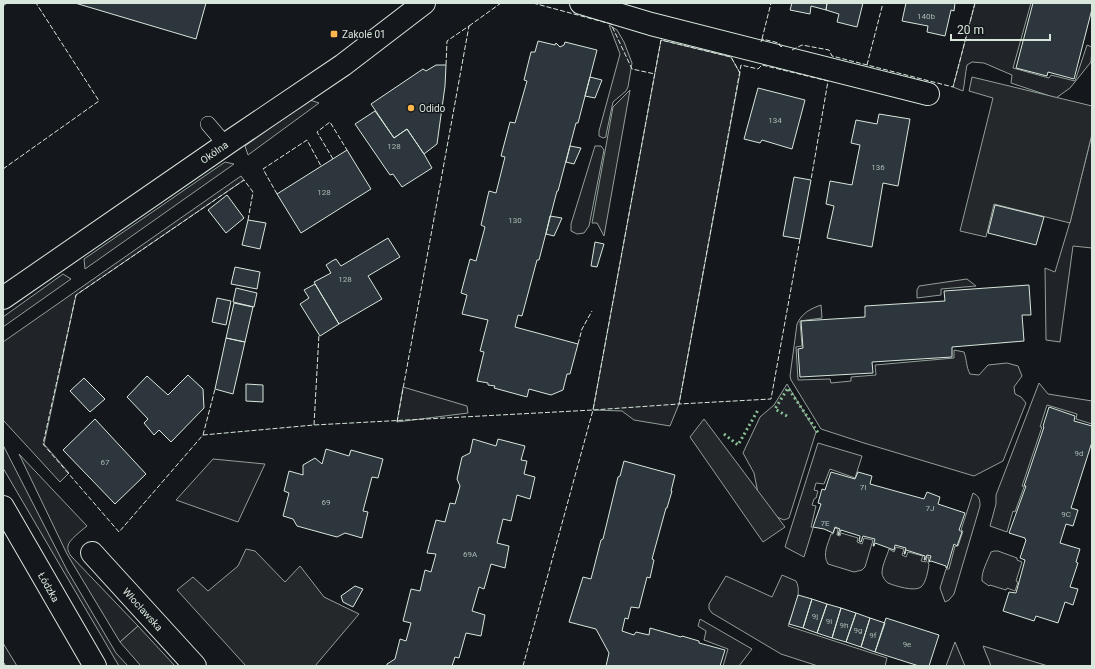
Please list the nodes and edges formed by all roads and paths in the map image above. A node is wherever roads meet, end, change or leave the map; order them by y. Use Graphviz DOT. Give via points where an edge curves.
graph roads {
  1 [pos="424,3"];
  2 [pos="581,3"];
  3 [pos="928,94"];
  4 [pos="208,124"];
  5 [pos="225,144"];
  6 [pos="3,298"];
  7 [pos="3,508"];
  8 [pos="92,553"];
  9 [pos="95,666"];
  10 [pos="195,666"];
  1 -- 5 [label="street, Okólna" via="343,65"];
  2 -- 3 [label="street" via="651,24"];
  4 -- 5 [label="lane"];
  5 -- 6 [label="street, Okólna"];
  7 -- 9 [label="street, Łódzka"];
  8 -- 10 [label="street, Włocławska"];
}
